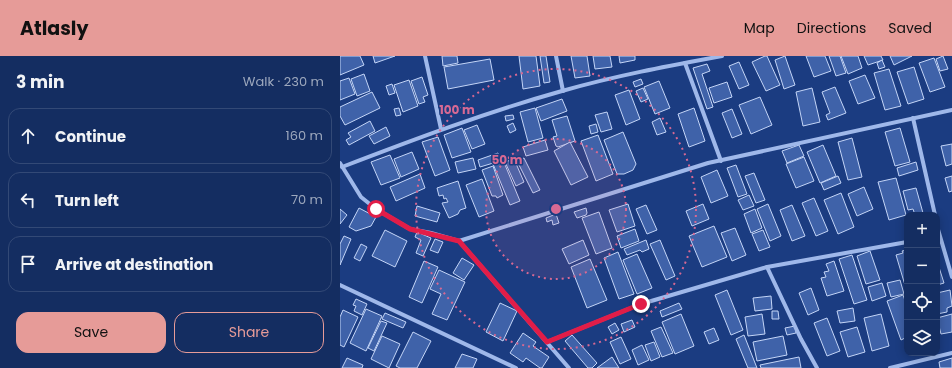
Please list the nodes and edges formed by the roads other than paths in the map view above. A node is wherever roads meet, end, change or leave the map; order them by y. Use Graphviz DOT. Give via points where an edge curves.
graph roads {
  1 [pos="425,56"];
  2 [pos="556,56"];
  3 [pos="722,56"];
  4 [pos="685,63"];
  5 [pos="563,91"];
  6 [pos="952,110"];
  7 [pos="913,118"];
  8 [pos="441,129"];
  9 [pos="720,161"];
  10 [pos="341,165"];
  11 [pos="934,212"];
  12 [pos="459,241"];
  13 [pos="940,242"];
  14 [pos="904,243"];
  15 [pos="767,267"];
  16 [pos="952,277"];
  17 [pos="340,285"];
  18 [pos="547,342"];
  19 [pos="952,353"];
  20 [pos="516,368"];
  21 [pos="569,368"];
  22 [pos="817,368"];
  23 [pos="890,368"];
  1 -- 8 [label="street"];
  2 -- 5 [label="street"];
  3 -- 4 [label="street"];
  4 -- 5 [label="street"];
  4 -- 9 [label="street"];
  5 -- 8 [label="street"];
  6 -- 7 [label="street"];
  7 -- 9 [label="street"];
  7 -- 11 [label="street"];
  8 -- 10 [label="street"];
  9 -- 12 [label="street"];
  10 -- 12 [label="street" via="361,197 376,209 410,229"];
  12 -- 18 [label="street"];
  13 -- 16 [label="street"];
  14 -- 15 [label="street"];
  15 -- 18 [label="street" via="641,304"];
  15 -- 22 [label="street"];
  17 -- 20 [label="street"];
  18 -- 21 [label="street"];
  19 -- 23 [label="street"];
}
